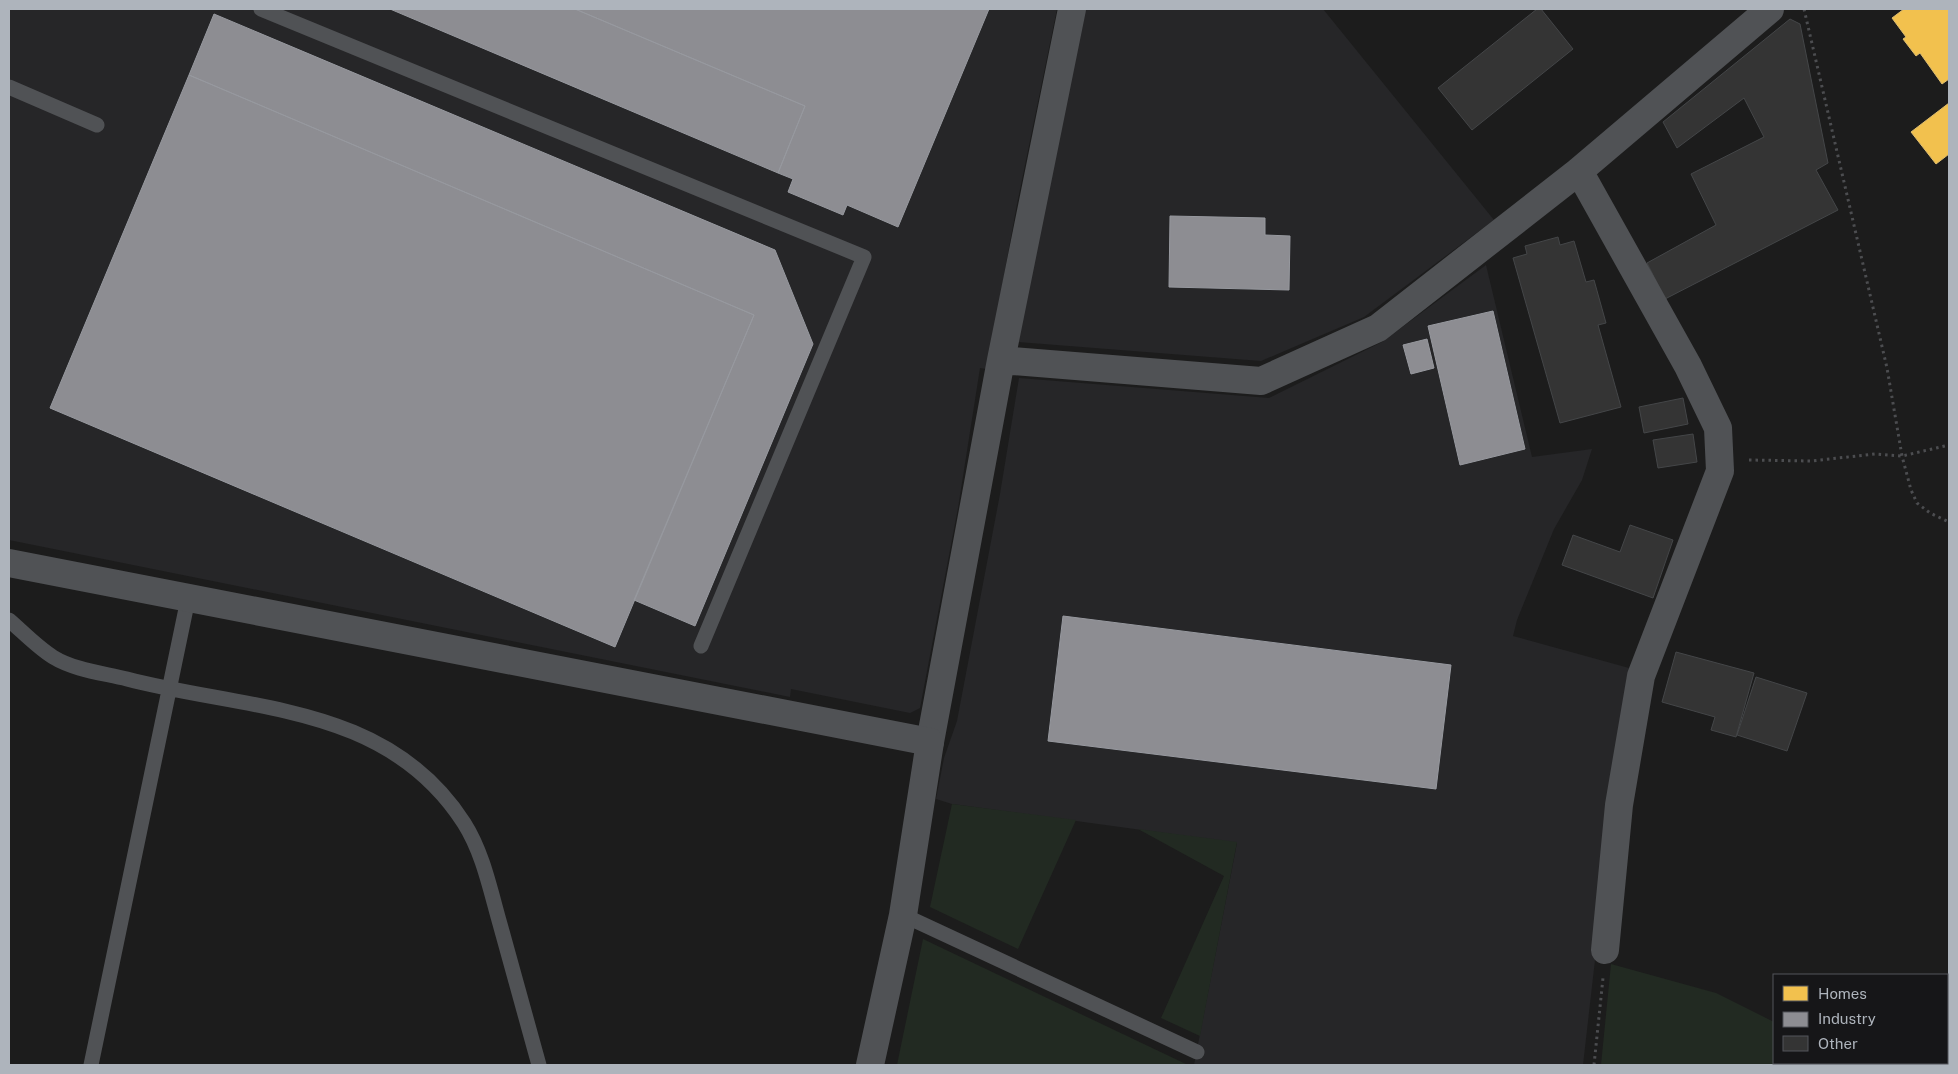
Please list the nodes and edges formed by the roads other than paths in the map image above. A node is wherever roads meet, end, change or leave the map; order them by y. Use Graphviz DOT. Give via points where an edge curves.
graph roads {
  1 [pos="261,9"];
  2 [pos="1072,9"];
  3 [pos="1770,9"];
  4 [pos="9,87"];
  5 [pos="97,125"];
  6 [pos="1579,171"];
  7 [pos="1000,360"];
  8 [pos="9,563"];
  9 [pos="188,598"];
  10 [pos="9,620"];
  11 [pos="701,646"];
  12 [pos="169,690"];
  13 [pos="930,742"];
  14 [pos="902,915"];
  15 [pos="1606,950"];
  16 [pos="1196,1052"];
  17 [pos="91,1065"];
  18 [pos="539,1065"];
  19 [pos="870,1065"];
  1 -- 11 [label="lane" via="864,257"];
  2 -- 7 [label="street"];
  3 -- 6 [label="street"];
  4 -- 5 [label="lane"];
  6 -- 7 [label="street" via="1378,328 1261,381"];
  6 -- 15 [label="street" via="1688,366 1718,428 1720,460 1720,471 1641,676 1619,805"];
  7 -- 13 [label="street"];
  8 -- 9 [label="street"];
  9 -- 12 [label="lane"];
  9 -- 13 [label="street"];
  10 -- 12 [label="lane" via="53,657 79,667"];
  12 -- 17 [label="lane"];
  12 -- 18 [label="lane" via="307,715 344,726 402,758 438,791 464,822 482,858"];
  13 -- 14 [label="street"];
  14 -- 16 [label="lane"];
  14 -- 19 [label="street"];
}
